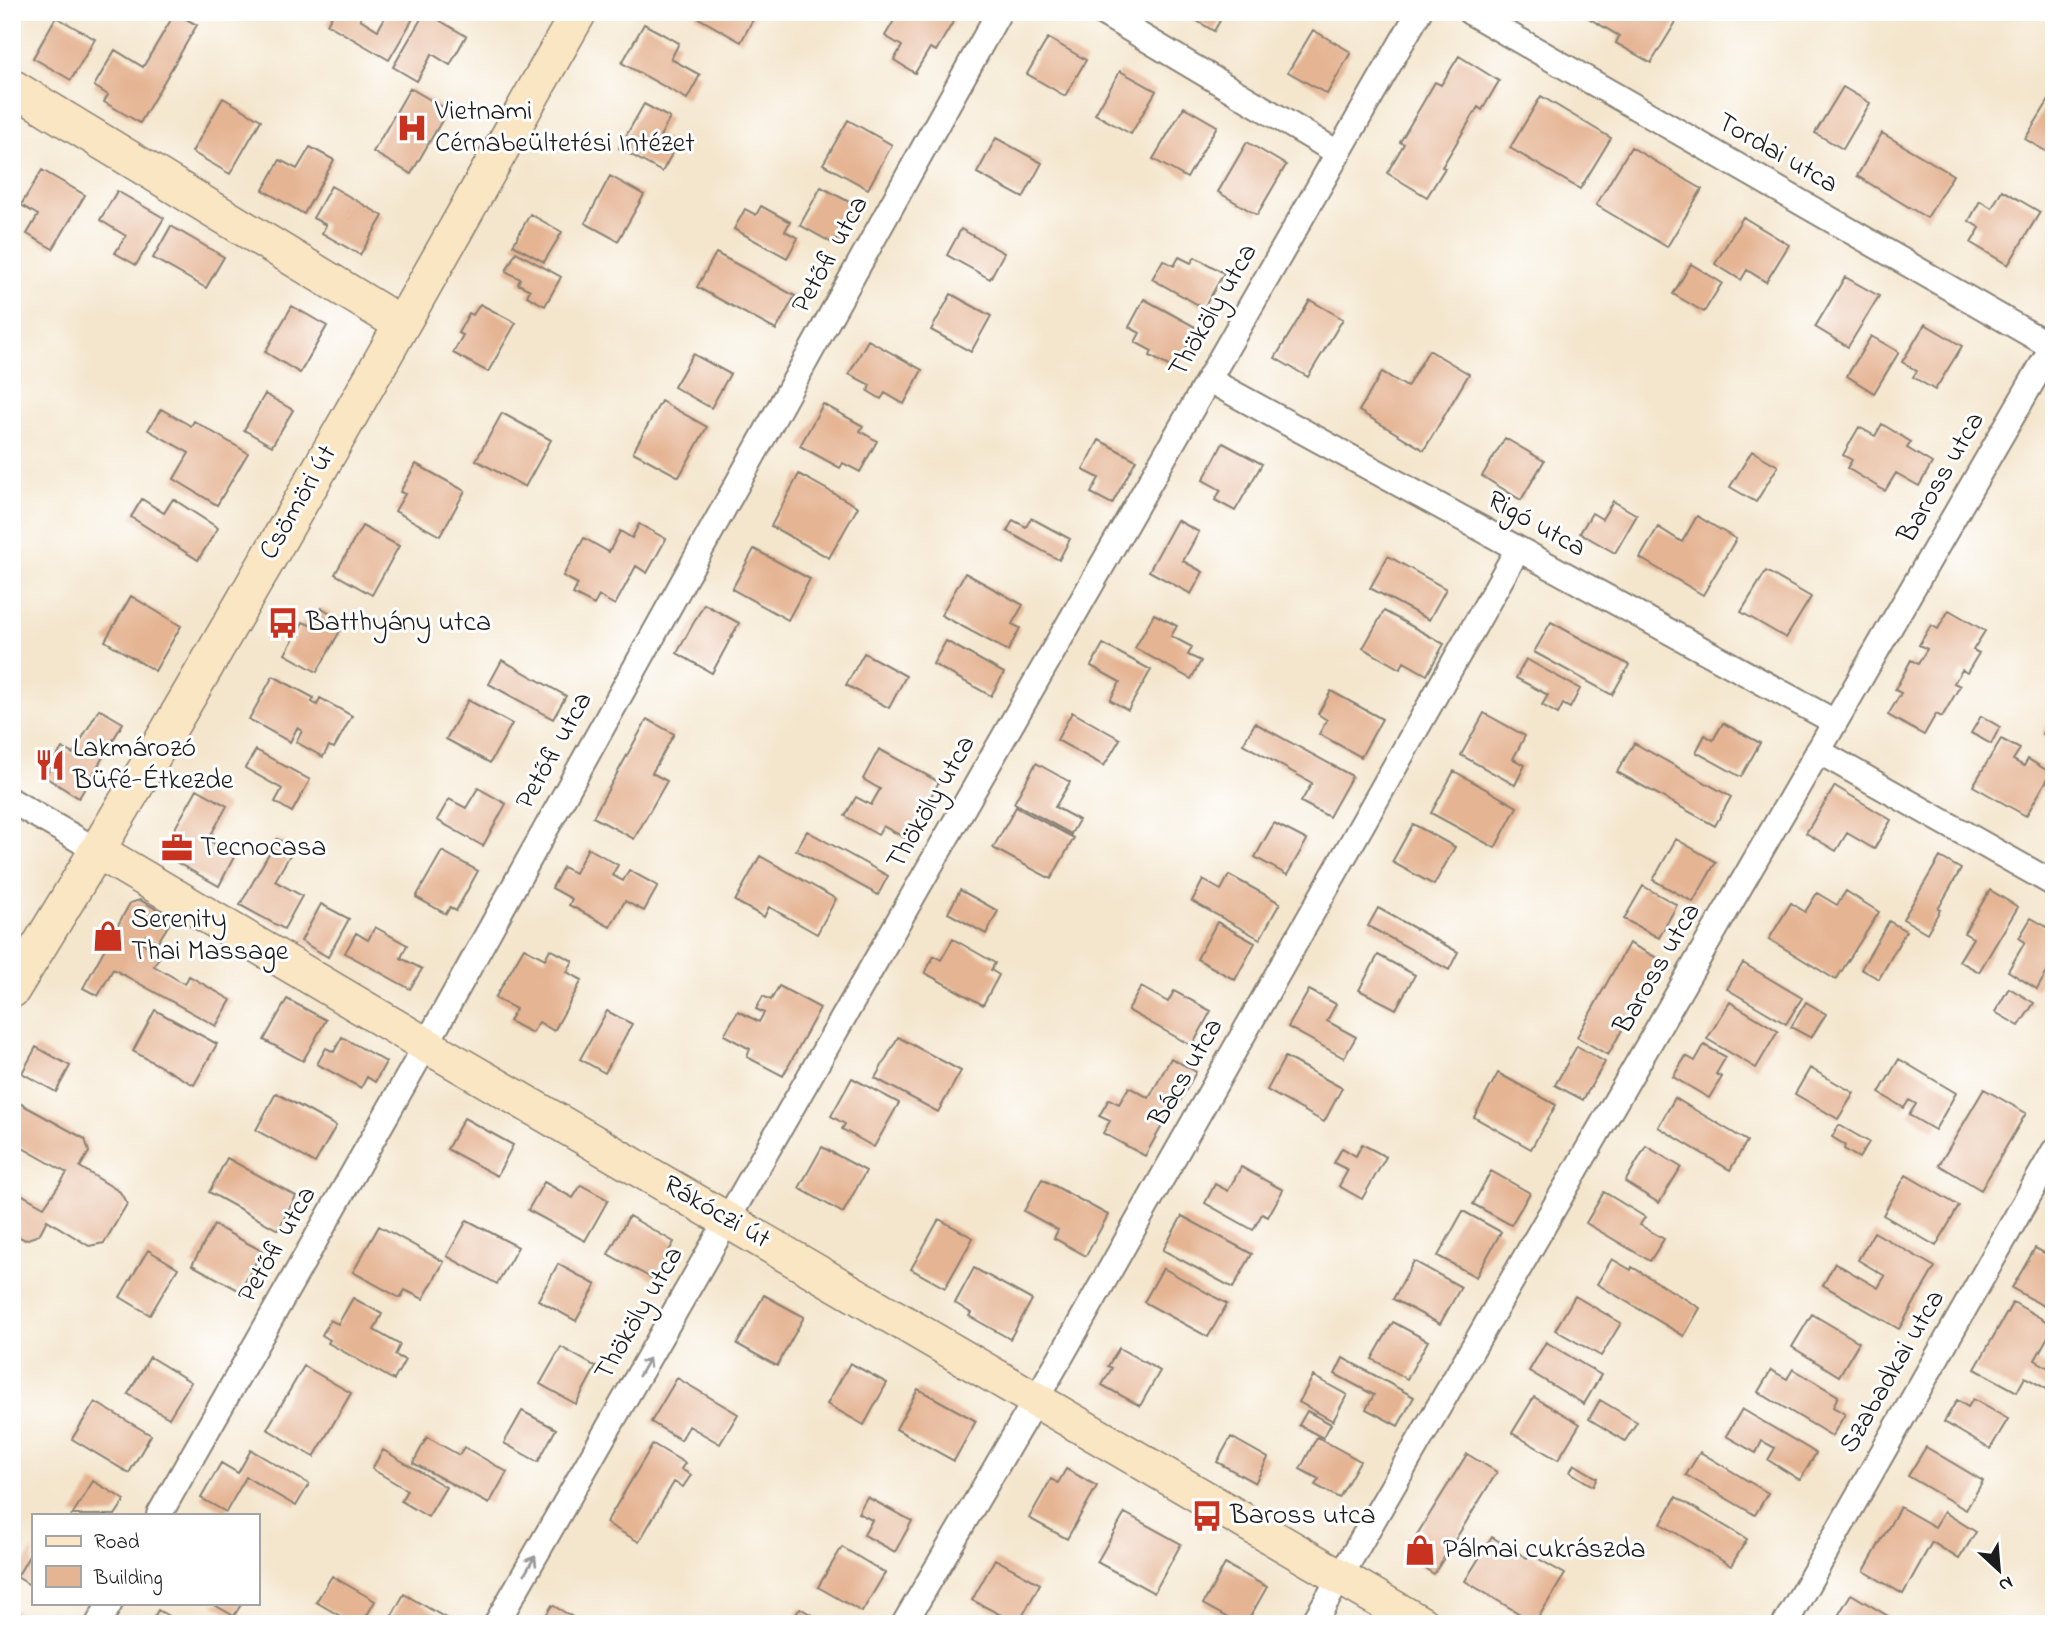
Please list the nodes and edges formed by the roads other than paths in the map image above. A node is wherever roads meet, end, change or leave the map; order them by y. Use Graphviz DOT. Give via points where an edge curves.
graph roads {
  1 [pos="579,12"];
  2 [pos="999,12"];
  3 [pos="1101,12"];
  4 [pos="1419,12"];
  5 [pos="1470,12"];
  6 [pos="12,87"];
  7 [pos="1339,153"];
  8 [pos="401,324"];
  9 [pos="2053,346"];
  10 [pos="1209,380"];
  11 [pos="1518,549"];
  12 [pos="1835,722"];
  13 [pos="1818,751"];
  14 [pos="12,801"];
  15 [pos="98,850"];
  16 [pos="2054,884"];
  17 [pos="12,990"];
  18 [pos="426,1045"];
  19 [pos="2054,1151"];
  20 [pos="728,1220"];
  21 [pos="1037,1399"];
  22 [pos="160,1514"];
  23 [pos="1340,1577"];
  24 [pos="109,1604"];
  25 [pos="98,1624"];
  26 [pos="496,1624"];
  27 [pos="904,1624"];
  28 [pos="1313,1624"];
  29 [pos="1421,1624"];
  30 [pos="1785,1624"];
  1 -- 8 [label="street, Csömöri út"];
  2 -- 18 [label="street, Petőfi utca"];
  3 -- 7 [label="street"];
  4 -- 7 [label="street, Thököly utca"];
  5 -- 9 [label="street, Tordai utca"];
  6 -- 8 [label="street"];
  7 -- 10 [label="street, Thököly utca"];
  8 -- 15 [label="street, Csömöri út"];
  9 -- 12 [label="street, Baross utca"];
  10 -- 11 [label="street, Rigó utca"];
  10 -- 20 [label="street, Thököly utca"];
  11 -- 12 [label="street, Rigó utca"];
  11 -- 21 [label="street, Bács utca"];
  12 -- 13 [label="street, Baross utca"];
  13 -- 16 [label="street"];
  13 -- 23 [label="street, Baross utca"];
  14 -- 15 [label="street, Rákóczi út"];
  15 -- 17 [label="street, Csömöri út"];
  15 -- 18 [label="street, Rákóczi út"];
  18 -- 20 [label="street, Rákóczi út"];
  18 -- 22 [label="street, Petőfi utca"];
  19 -- 30 [label="street, Szabadkai utca"];
  20 -- 21 [label="street, Rákóczi út"];
  26 -- 20 [label="street, Thököly utca, one-way"];
  21 -- 23 [label="street, Rákóczi út"];
  21 -- 27 [label="street, Bács utca"];
  23 -- 28 [label="street, Baross utca"];
  23 -- 29 [label="street, Rákóczi út"];
  24 -- 25 [label="street"];
}
